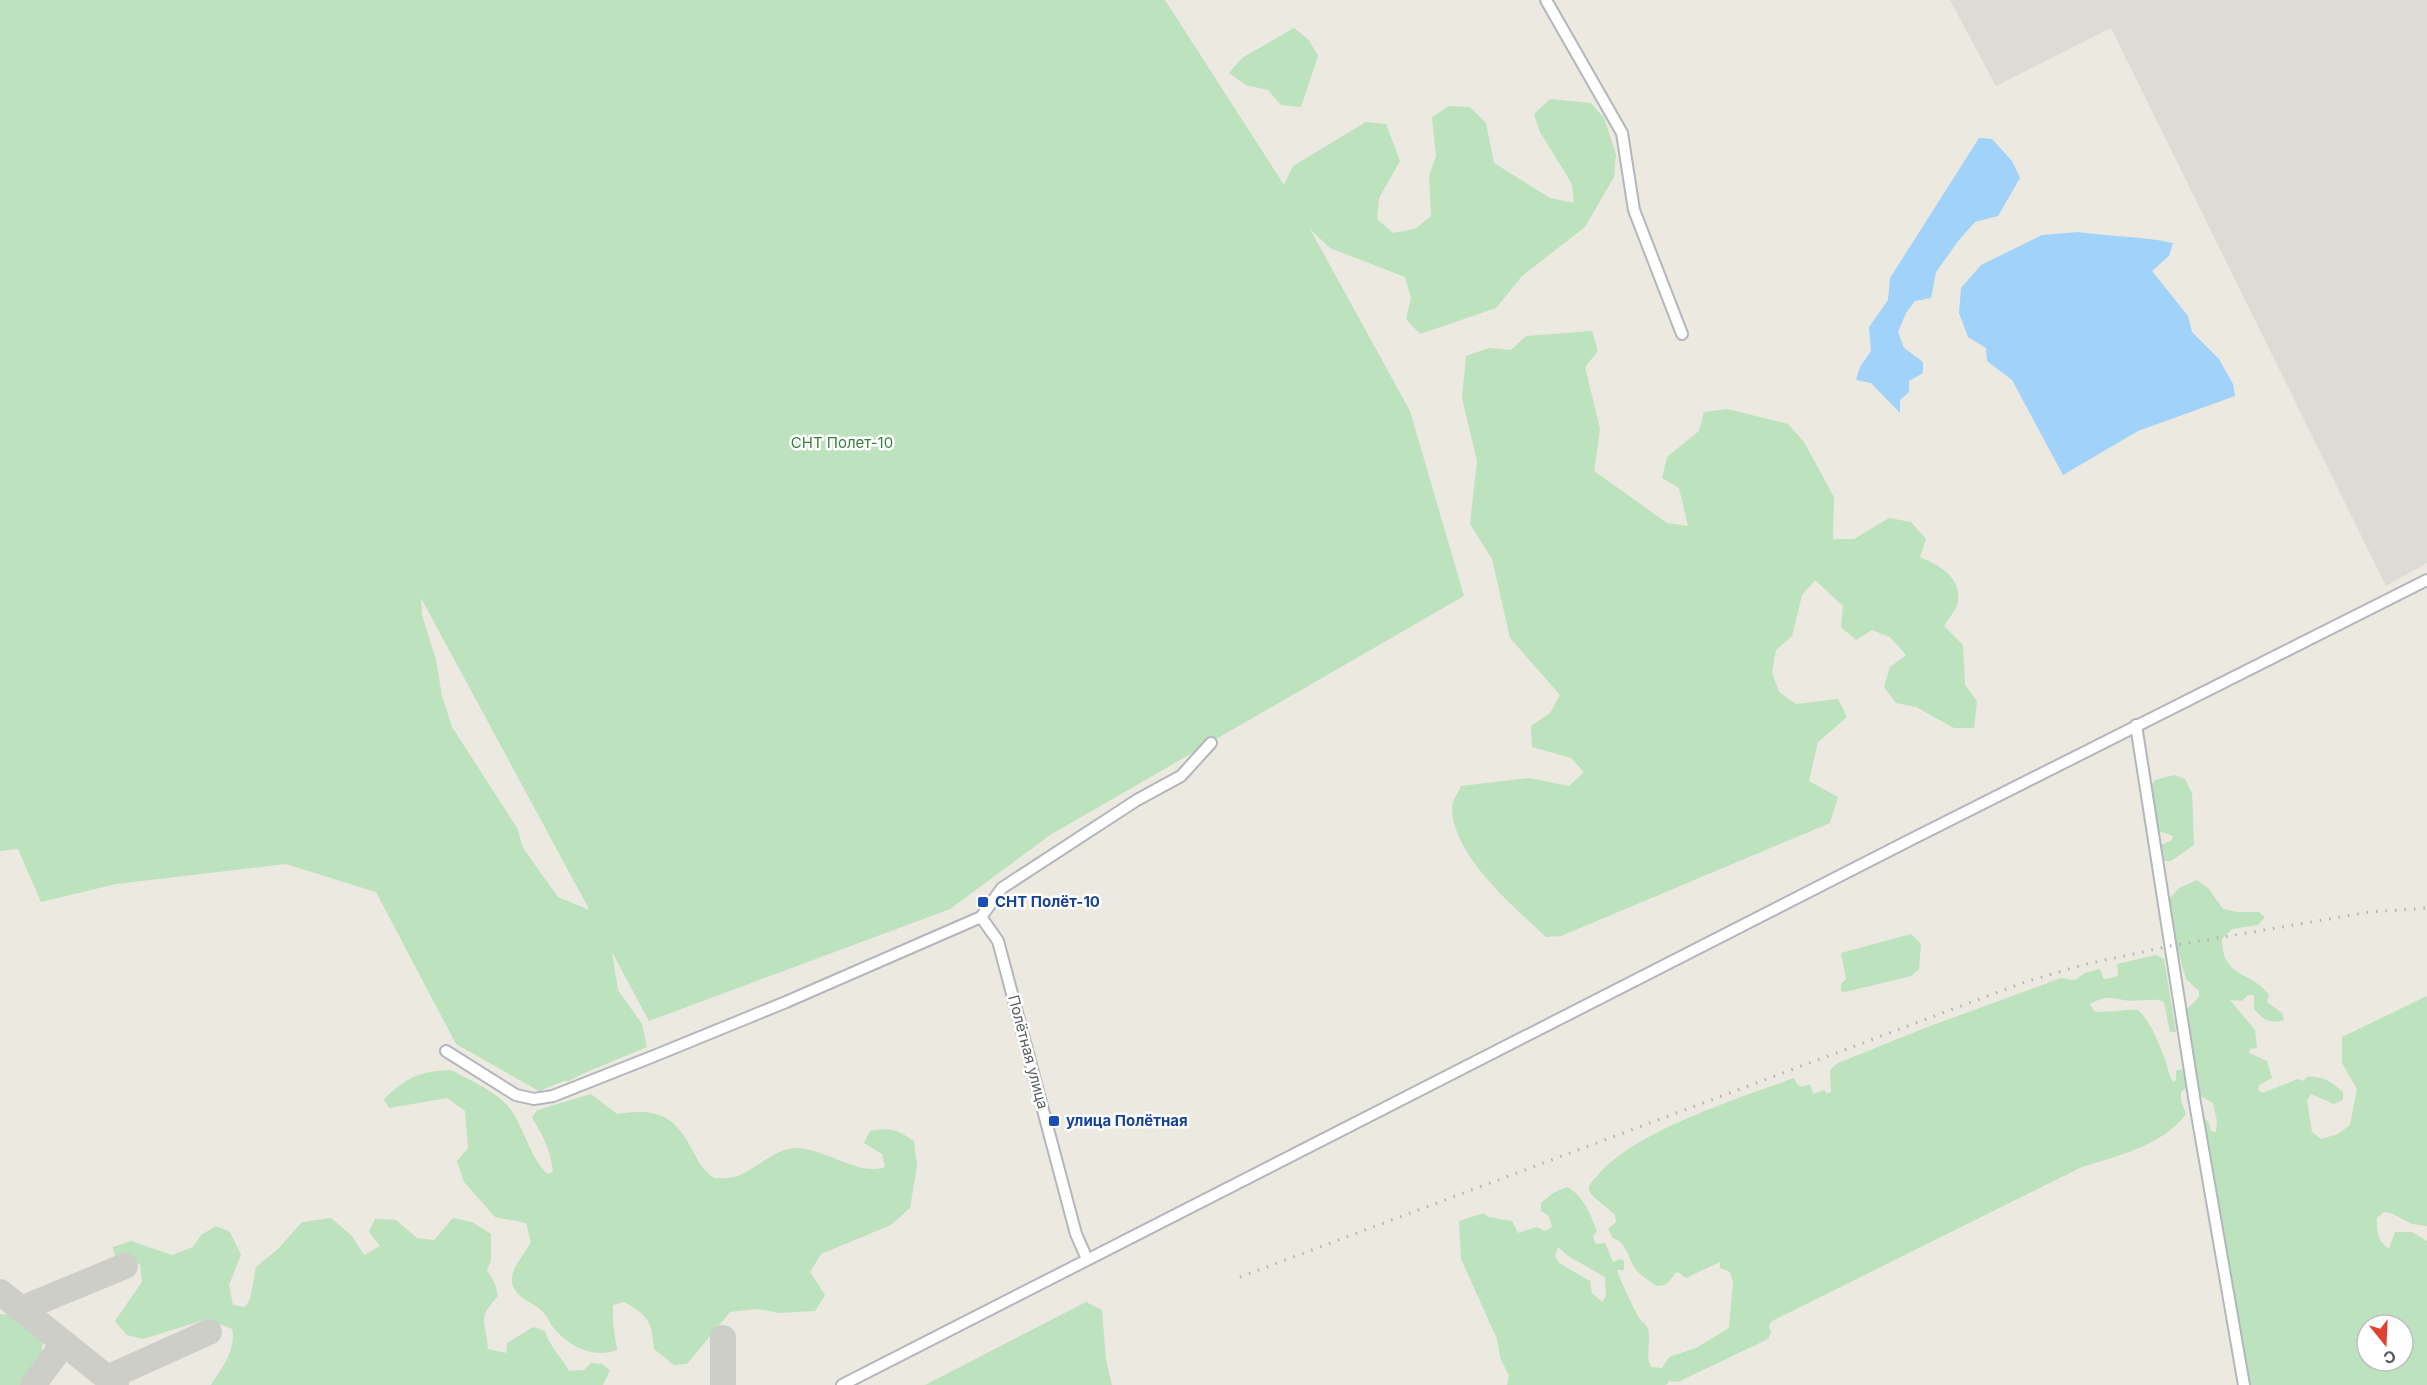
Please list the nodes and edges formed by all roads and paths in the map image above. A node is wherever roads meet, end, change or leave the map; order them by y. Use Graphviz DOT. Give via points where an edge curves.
graph roads {
  1 [pos="1546,0"];
  2 [pos="1682,334"];
  3 [pos="2427,580"];
  4 [pos="2136,725"];
  5 [pos="1212,743"];
  6 [pos="981,917"];
  7 [pos="446,1051"];
  8 [pos="1087,1259"];
  9 [pos="842,1385"];
  10 [pos="2244,1385"];
  1 -- 2 [label="street" via="1622,133 1634,210"];
  3 -- 4 [label="street"];
  4 -- 8 [label="street"];
  4 -- 10 [label="street" via="2194,1102"];
  5 -- 6 [label="street" via="1181,776 1002,888"];
  6 -- 7 [label="street" via="786,1002 554,1096 534,1099 516,1095"];
  6 -- 8 [label="street, Полётная улица" via="998,941 1076,1234"];
  8 -- 9 [label="street"];
}
